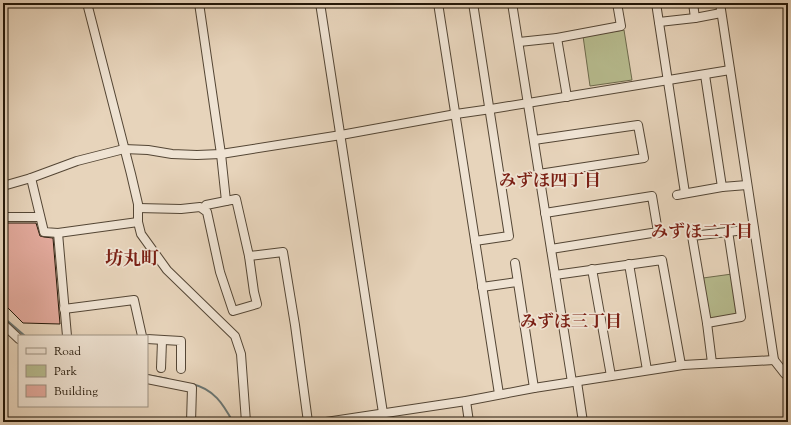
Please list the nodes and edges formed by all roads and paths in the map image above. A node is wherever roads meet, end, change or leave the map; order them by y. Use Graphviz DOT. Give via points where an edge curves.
graph roads {
  1 [pos="87,3"];
  2 [pos="199,3"];
  3 [pos="320,3"];
  4 [pos="438,3"];
  5 [pos="473,3"];
  6 [pos="514,3"];
  7 [pos="617,3"];
  8 [pos="656,3"];
  9 [pos="692,3"];
  10 [pos="720,3"];
  11 [pos="722,13"];
  12 [pos="695,18"];
  13 [pos="659,22"];
  14 [pos="558,38"];
  15 [pos="519,42"];
  16 [pos="730,70"];
  17 [pos="705,75"];
  18 [pos="667,80"];
  19 [pos="568,97"];
  20 [pos="529,102"];
  21 [pos="491,109"];
  22 [pos="456,114"];
  23 [pos="341,135"];
  24 [pos="534,140"];
  25 [pos="124,148"];
  26 [pos="221,154"];
  27 [pos="539,174"];
  28 [pos="31,178"];
  29 [pos="747,185"];
  30 [pos="3,186"];
  31 [pos="722,187"];
  32 [pos="226,201"];
  33 [pos="138,208"];
  34 [pos="203,209"];
  35 [pos="544,213"];
  36 [pos="3,217"];
  37 [pos="40,217"];
  38 [pos="138,222"];
  39 [pos="754,229"];
  40 [pos="728,231"];
  41 [pos="58,233"];
  42 [pos="510,236"];
  43 [pos="475,241"];
  44 [pos="511,245"];
  45 [pos="551,249"];
  46 [pos="250,256"];
  47 [pos="515,263"];
  48 [pos="629,264"];
  49 [pos="592,269"];
  50 [pos="555,275"];
  51 [pos="517,282"];
  52 [pos="482,288"];
  53 [pos="64,309"];
  54 [pos="707,323"];
  55 [pos="3,324"];
  56 [pos="67,335"];
  57 [pos="142,335"];
  58 [pos="18,338"];
  59 [pos="148,339"];
  60 [pos="162,340"];
  61 [pos="774,360"];
  62 [pos="712,363"];
  63 [pos="680,366"];
  64 [pos="161,368"];
  65 [pos="181,369"];
  66 [pos="647,370"];
  67 [pos="788,375"];
  68 [pos="611,376"];
  69 [pos="148,379"];
  70 [pos="575,382"];
  71 [pos="534,388"];
  72 [pos="499,394"];
  73 [pos="466,401"];
  74 [pos="383,413"];
  75 [pos="359,420"];
  76 [pos="191,422"];
  77 [pos="246,422"];
  78 [pos="308,422"];
  79 [pos="326,422"];
  80 [pos="469,422"];
  81 [pos="583,422"];
  1 -- 25 [label="street"];
  2 -- 26 [label="street"];
  3 -- 23 [label="street"];
  4 -- 22 [label="street"];
  5 -- 21 [label="street"];
  6 -- 15 [label="street"];
  7 -- 14 [label="street" via="621,26"];
  8 -- 13 [label="street"];
  9 -- 12 [label="street"];
  10 -- 11 [label="street"];
  11 -- 12 [label="street"];
  11 -- 16 [label="street"];
  12 -- 13 [label="street"];
  13 -- 18 [label="street"];
  14 -- 15 [label="street"];
  14 -- 19 [label="street"];
  15 -- 20 [label="street"];
  16 -- 17 [label="street"];
  16 -- 29 [label="street"];
  17 -- 18 [label="street"];
  17 -- 31 [label="street"];
  18 -- 19 [label="street"];
  18 -- 31 [label="street" via="681,194"];
  19 -- 20 [label="street"];
  20 -- 21 [label="street"];
  20 -- 24 [label="street"];
  21 -- 22 [label="street"];
  21 -- 42 [label="street"];
  22 -- 23 [label="street"];
  22 -- 43 [label="street"];
  23 -- 26 [label="street"];
  23 -- 74 [label="street"];
  24 -- 27 [label="street"];
  24 -- 27 [label="street" via="638,125 644,158"];
  25 -- 26 [label="street" via="172,154"];
  25 -- 28 [label="street" via="77,161"];
  25 -- 33 [label="street"];
  26 -- 32 [label="street"];
  27 -- 35 [label="street"];
  28 -- 30 [label="street"];
  28 -- 37 [label="street"];
  29 -- 31 [label="street"];
  29 -- 39 [label="street"];
  32 -- 34 [label="street" via="206,205"];
  32 -- 46 [label="street" via="236,199"];
  33 -- 34 [label="street"];
  33 -- 38 [label="street"];
  34 -- 46 [label="street" via="207,212 220,272 233,311 257,304"];
  35 -- 45 [label="street"];
  35 -- 45 [label="street" via="652,196 658,232"];
  36 -- 37 [label="street"];
  37 -- 41 [label="street" via="44,232"];
  38 -- 41 [label="street"];
  38 -- 77 [label="street" via="141,234 167,270 235,336 241,354"];
  39 -- 40 [label="street"];
  39 -- 61 [label="street"];
  40 -- 54 [label="street" via="741,317"];
  40 -- 54 [label="street" via="692,236"];
  41 -- 53 [label="street"];
  42 -- 43 [label="street"];
  42 -- 44 [label="street"];
  43 -- 52 [label="street"];
  45 -- 50 [label="street"];
  46 -- 78 [label="street" via="283,252"];
  47 -- 51 [label="street"];
  48 -- 49 [label="street"];
  48 -- 63 [label="street" via="662,260"];
  48 -- 66 [label="street"];
  49 -- 50 [label="street"];
  49 -- 68 [label="street"];
  50 -- 70 [label="street"];
  51 -- 52 [label="street"];
  51 -- 71 [label="street"];
  52 -- 72 [label="street"];
  53 -- 56 [label="street"];
  53 -- 57 [label="street" via="134,300"];
  54 -- 62 [label="street"];
  55 -- 58 [label="street"];
  59 -- 60 [label="street"];
  60 -- 64 [label="street"];
  60 -- 65 [label="street" via="181,341"];
  61 -- 62 [label="street"];
  61 -- 67 [label="street"];
  62 -- 63 [label="street"];
  63 -- 66 [label="street"];
  66 -- 68 [label="street"];
  68 -- 70 [label="street"];
  69 -- 76 [label="street" via="192,388"];
  70 -- 71 [label="street"];
  70 -- 81 [label="street"];
  71 -- 72 [label="street"];
  72 -- 73 [label="street"];
  73 -- 74 [label="street"];
  73 -- 80 [label="street"];
  74 -- 75 [label="street"];
  75 -- 79 [label="street"];
}
